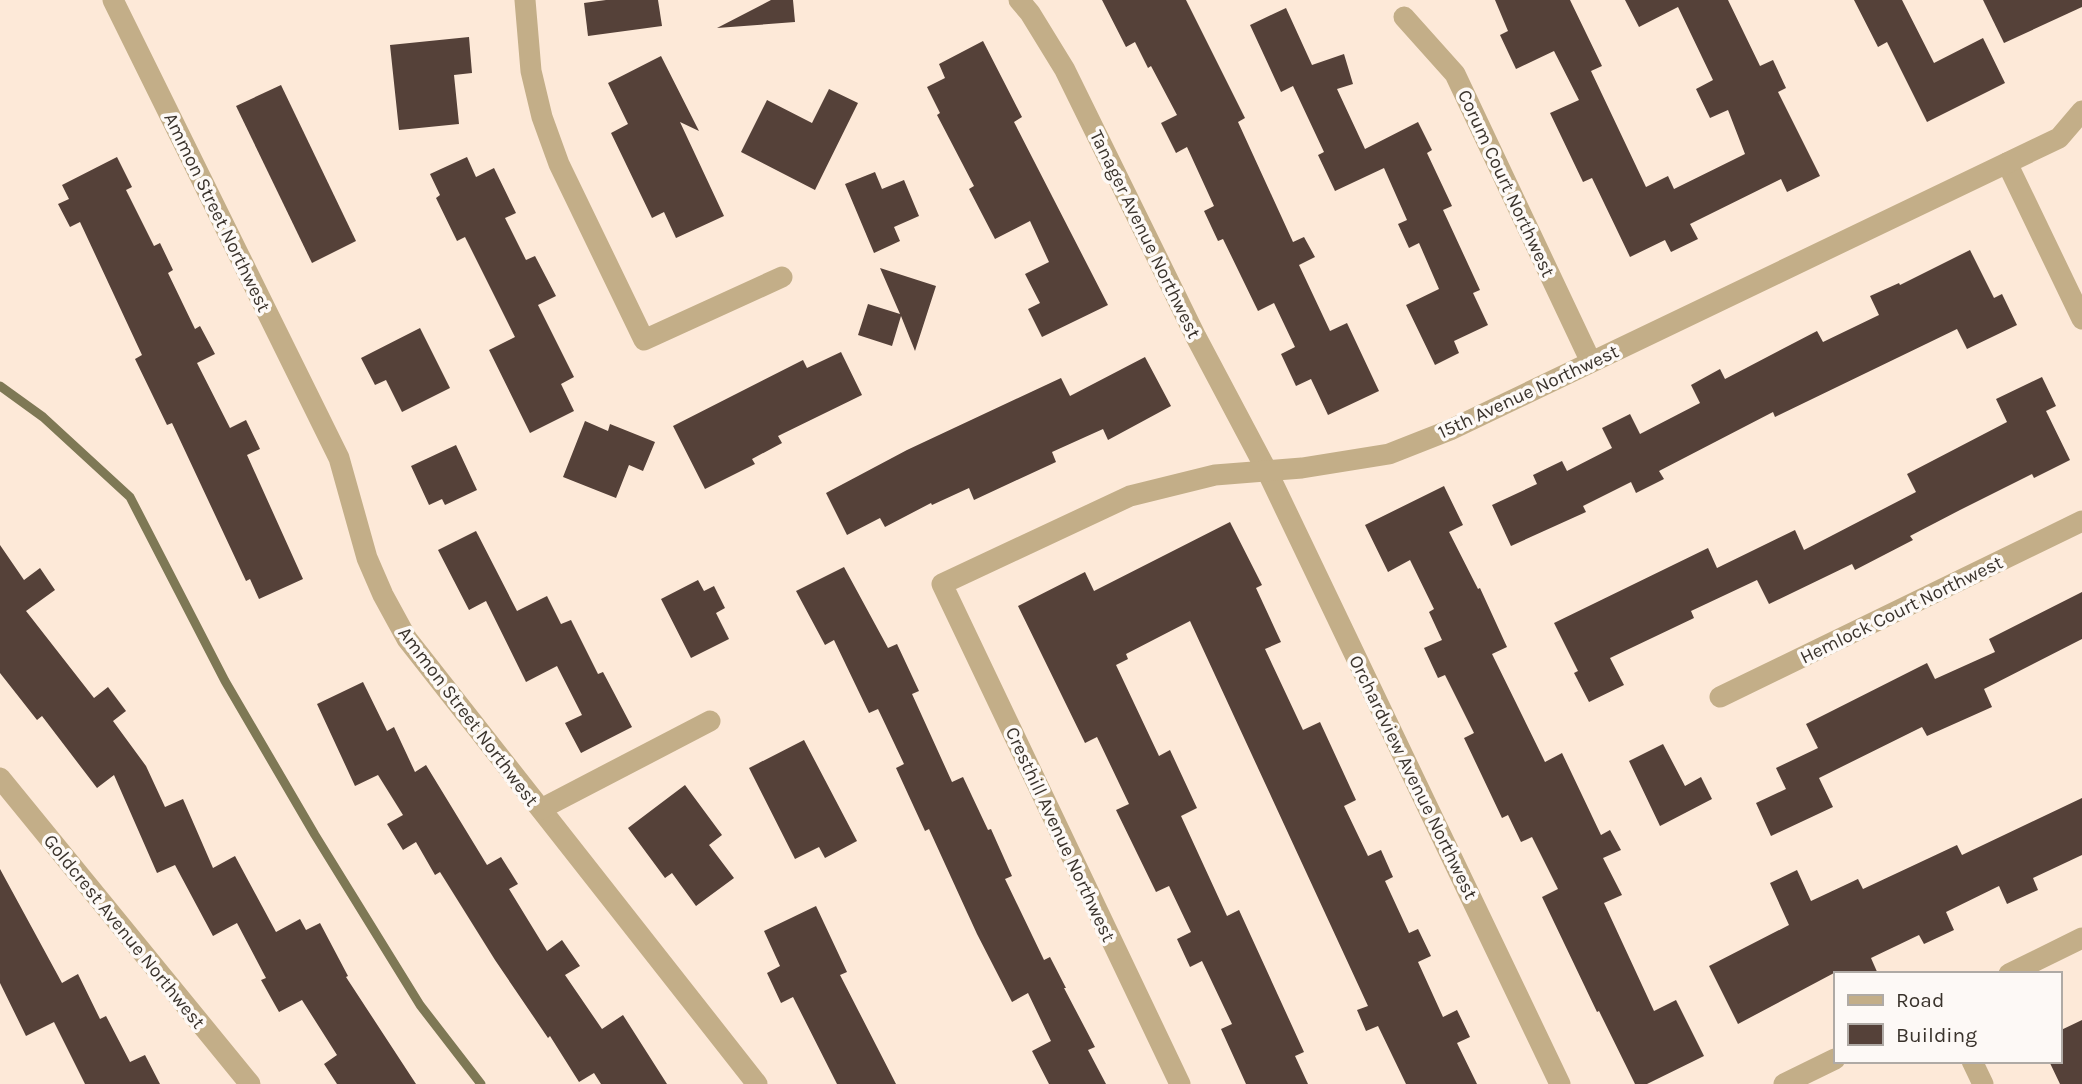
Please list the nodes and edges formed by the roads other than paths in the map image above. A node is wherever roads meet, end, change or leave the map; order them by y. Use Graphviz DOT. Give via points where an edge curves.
graph roads {
  1 [pos="113,0"];
  2 [pos="525,0"];
  3 [pos="1019,0"];
  4 [pos="1404,17"];
  5 [pos="2082,111"];
  6 [pos="2007,163"];
  7 [pos="782,277"];
  8 [pos="2082,319"];
  9 [pos="1591,362"];
  10 [pos="1267,471"];
  11 [pos="2082,521"];
  12 [pos="942,584"];
  13 [pos="1720,697"];
  14 [pos="710,721"];
  15 [pos="0,778"];
  16 [pos="541,809"];
  17 [pos="2082,938"];
  18 [pos="2013,972"];
  19 [pos="1834,1059"];
  20 [pos="1973,1063"];
  21 [pos="250,1084"];
  22 [pos="757,1084"];
  23 [pos="1180,1084"];
  24 [pos="1560,1084"];
  25 [pos="1784,1084"];
  26 [pos="1983,1084"];
  1 -- 16 [label="street, Ammon Street Northwest" via="339,458 367,558 383,595 407,639"];
  2 -- 7 [label="street" via="531,71 542,117 559,164 644,340"];
  3 -- 10 [label="street, Tanager Avenue Northwest" via="1065,70"];
  4 -- 9 [label="street, Corum Court Northwest" via="1455,74"];
  5 -- 6 [label="street, 15th Avenue Northwest" via="2059,138"];
  6 -- 8 [label="street"];
  6 -- 9 [label="street, 15th Avenue Northwest"];
  9 -- 10 [label="street, 15th Avenue Northwest" via="1389,454"];
  10 -- 12 [label="street, 15th Avenue Northwest" via="1215,475 1130,496"];
  10 -- 24 [label="street, Orchardview Avenue Northwest"];
  11 -- 13 [label="street, Hemlock Court Northwest"];
  12 -- 23 [label="street, Cresthill Avenue Northwest"];
  14 -- 16 [label="street"];
  15 -- 21 [label="street, Goldcrest Avenue Northwest"];
  16 -- 22 [label="street, Ammon Street Northwest"];
  17 -- 18 [label="street"];
  19 -- 25 [label="street"];
  20 -- 26 [label="street"];
}
